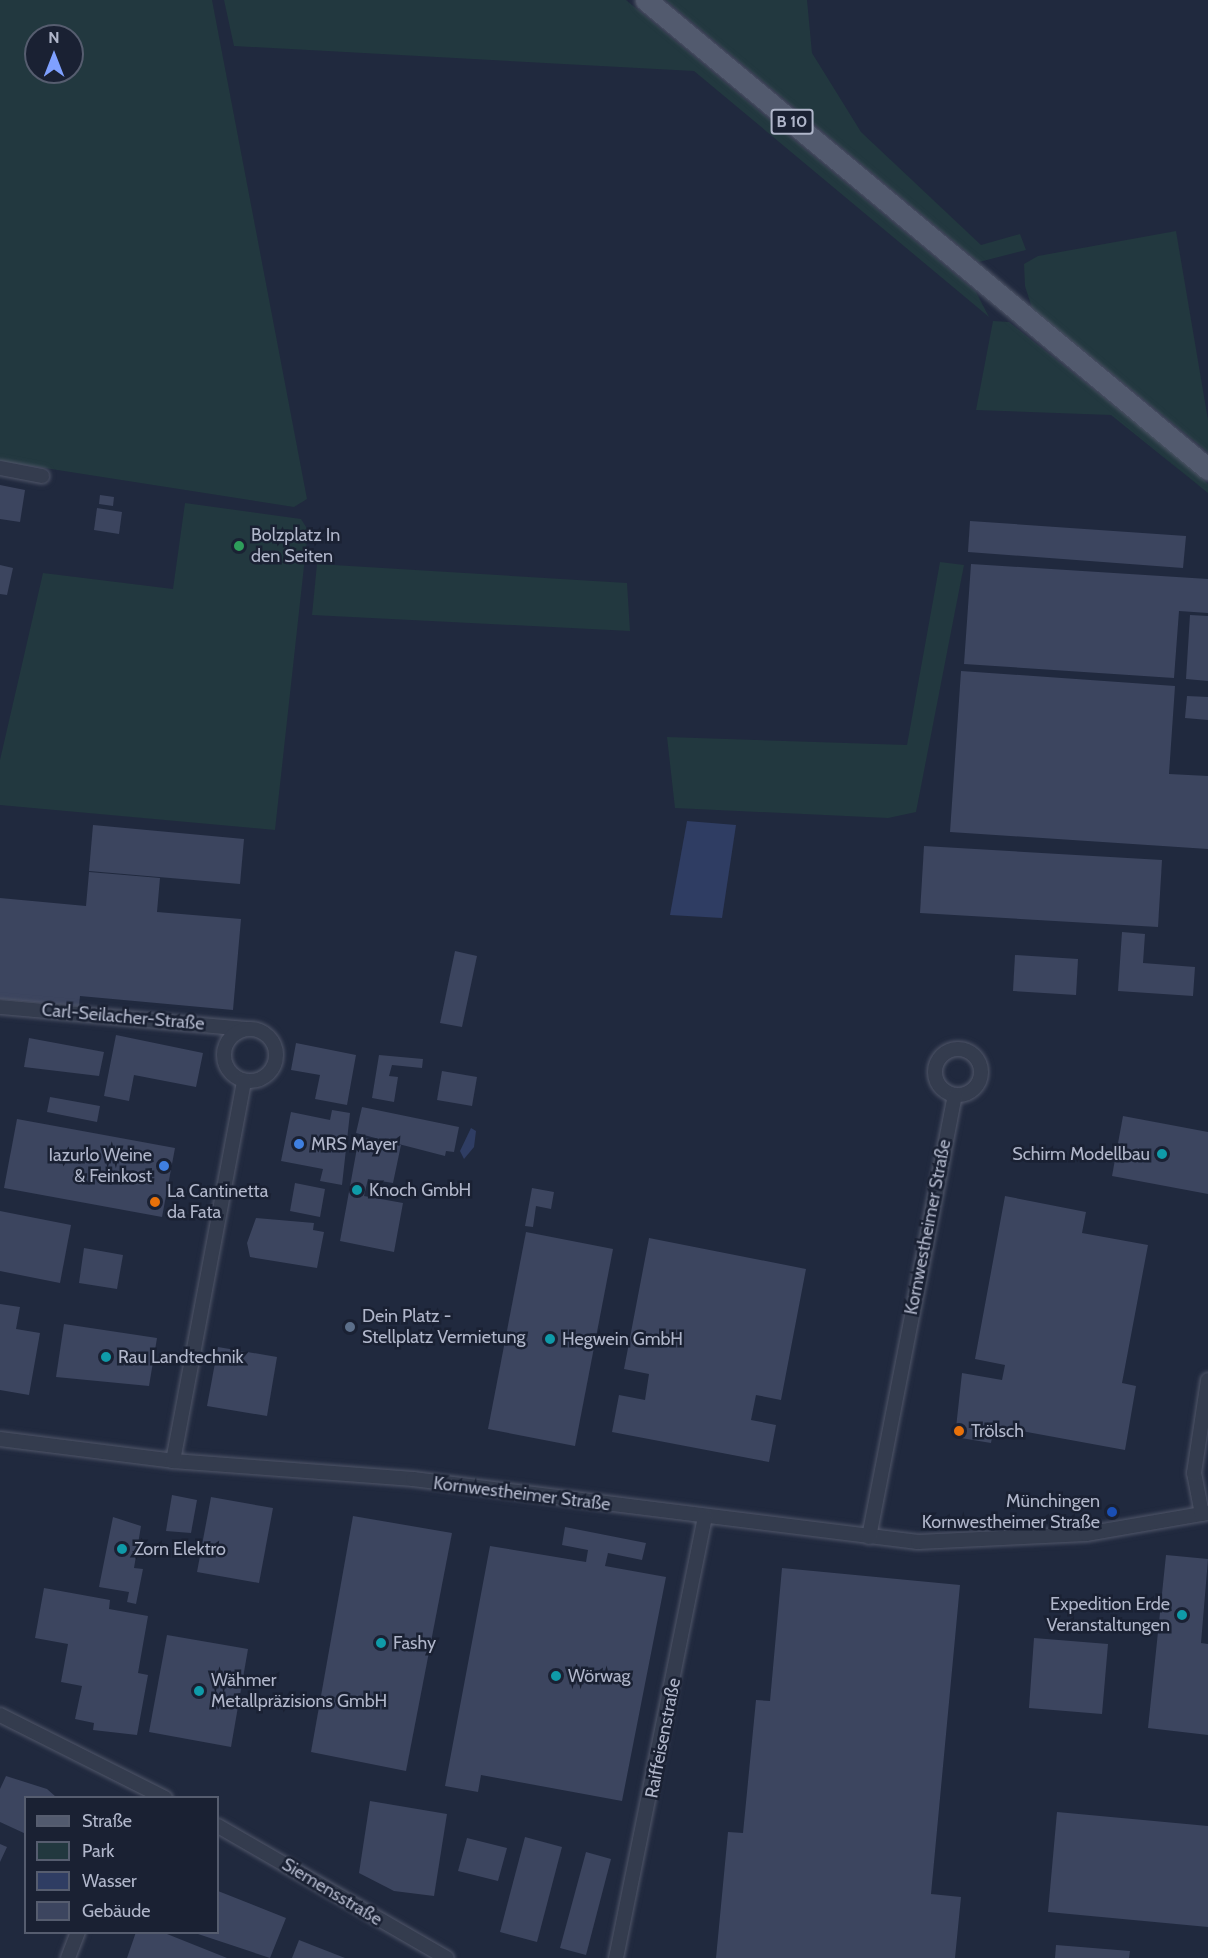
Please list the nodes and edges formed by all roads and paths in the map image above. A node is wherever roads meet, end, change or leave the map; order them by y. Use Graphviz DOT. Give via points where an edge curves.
graph roads {
  1 [pos="646,0"];
  2 [pos="0,468"];
  3 [pos="1208,469"];
  4 [pos="42,476"];
  5 [pos="0,1007"];
  6 [pos="245,1029"];
  7 [pos="244,1081"];
  8 [pos="955,1095"];
  9 [pos="1208,1380"];
  10 [pos="0,1439"];
  11 [pos="173,1461"];
  12 [pos="1205,1513"];
  13 [pos="705,1517"];
  14 [pos="869,1537"];
  15 [pos="0,1715"];
  16 [pos="145,1793"];
  17 [pos="160,1796"];
  18 [pos="219,1827"];
  19 [pos="77,1934"];
  20 [pos="68,1958"];
  21 [pos="447,1958"];
  22 [pos="616,1958"];
  1 -- 3 [label="main road, B 10"];
  2 -- 4 [label="street"];
  5 -- 6 [label="street, Carl-Seilacher-Straße"];
  6 -- 7 [label="street" via="232,1035 223,1056 226,1067"];
  6 -- 7 [label="street" via="268,1036 277,1057 266,1077"];
  7 -- 11 [label="street"];
  8 -- 14 [label="street, Kornwestheimer Straße"];
  9 -- 12 [label="street, Kornwestheimer Straße" via="1194,1473"];
  10 -- 11 [label="street, Kornwestheimer Straße"];
  11 -- 13 [label="street, Kornwestheimer Straße" via="413,1479"];
  12 -- 14 [label="street, Kornwestheimer Straße" via="1086,1534 995,1541"];
  13 -- 14 [label="street, Kornwestheimer Straße"];
  13 -- 22 [label="street, Raiffeisenstraße"];
  15 -- 16 [label="street"];
  16 -- 17 [label="street"];
  18 -- 21 [label="street, Siemensstraße"];
  19 -- 20 [label="street"];
}
